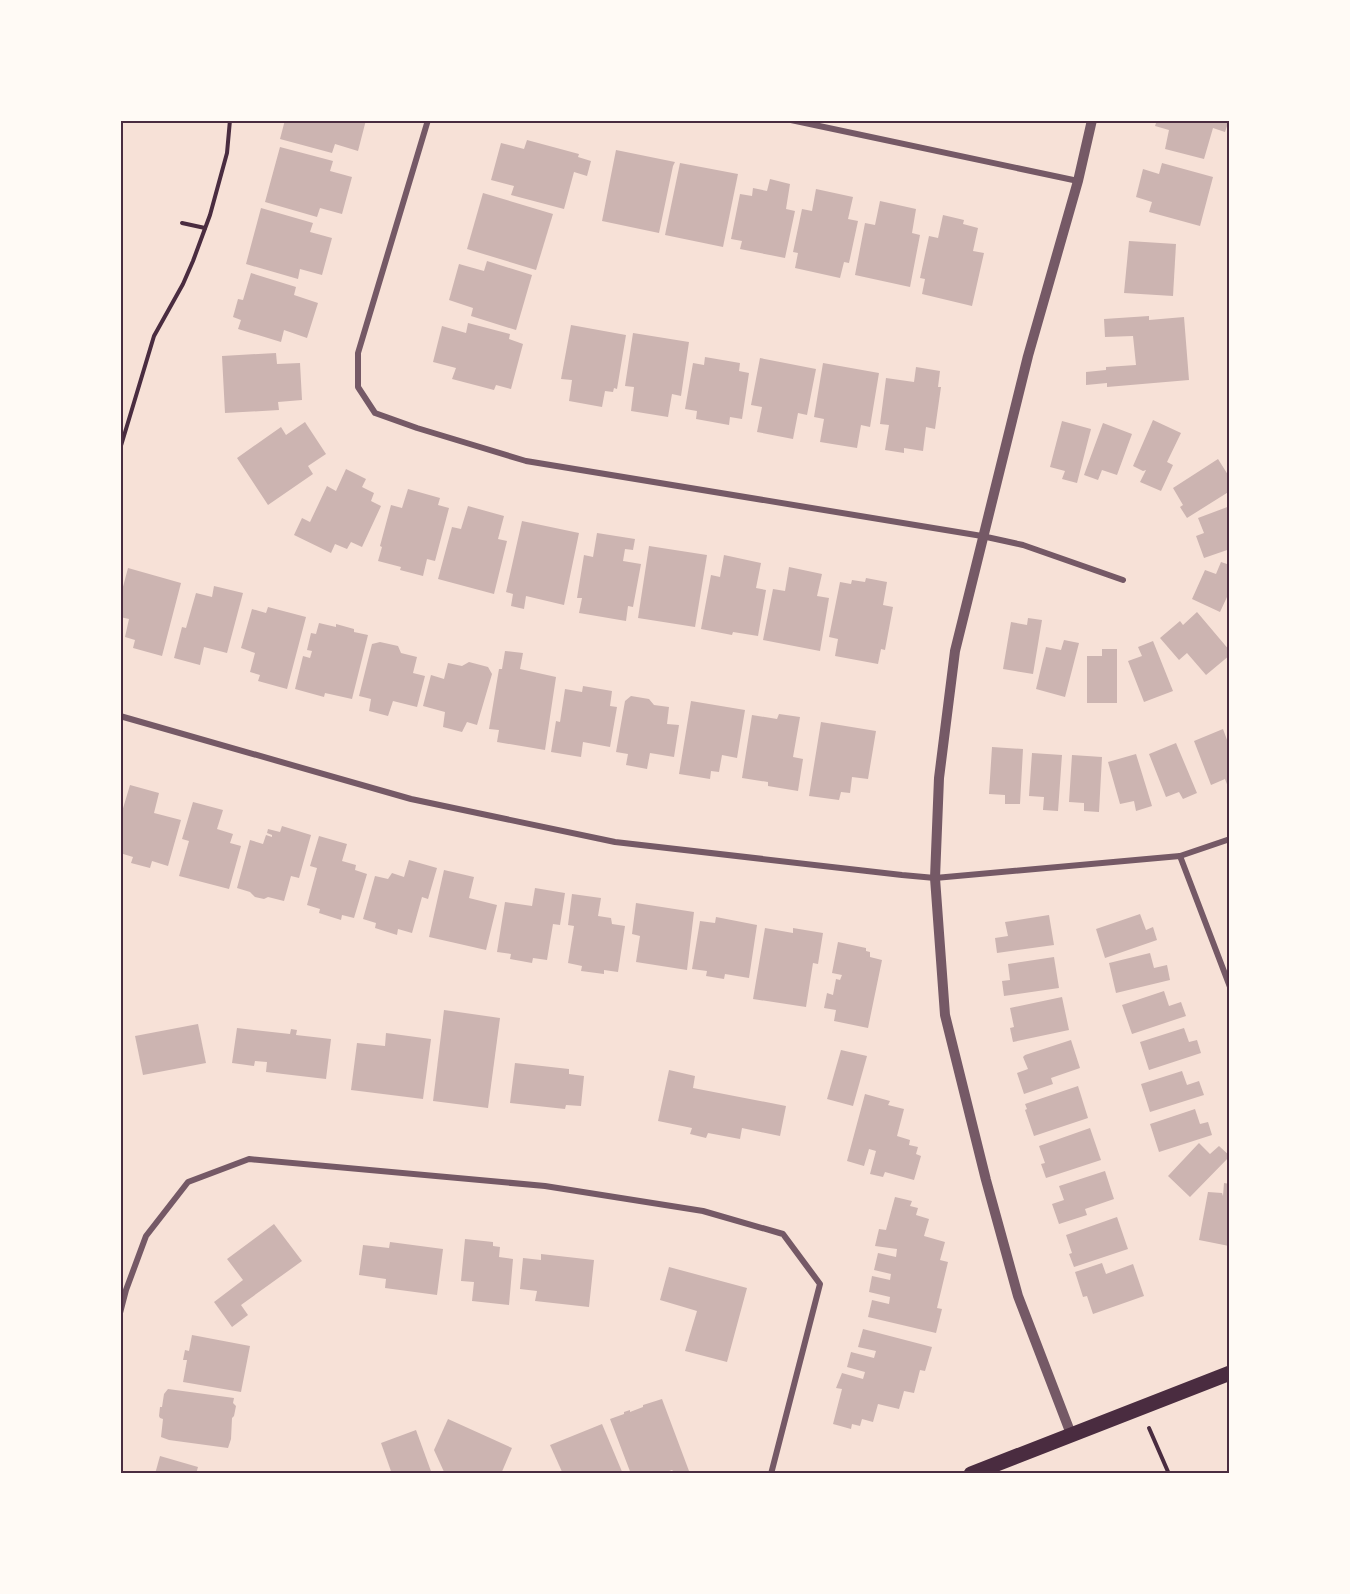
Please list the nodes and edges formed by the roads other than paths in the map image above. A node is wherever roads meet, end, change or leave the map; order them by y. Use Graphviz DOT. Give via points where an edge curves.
graph roads {
  1 [pos="428,120"];
  2 [pos="791,120"];
  3 [pos="1092,120"];
  4 [pos="1078,181"];
  5 [pos="982,536"];
  6 [pos="1123,580"];
  7 [pos="120,716"];
  8 [pos="1230,839"];
  9 [pos="1180,856"];
  10 [pos="935,878"];
  11 [pos="1230,987"];
  12 [pos="120,1313"];
  13 [pos="1230,1372"];
  14 [pos="1071,1434"];
  15 [pos="771,1474"];
  16 [pos="971,1474"];
  1 -- 5 [label="street" via="358,353 358,387 375,413 526,461"];
  2 -- 4 [label="street"];
  3 -- 4 [label="street"];
  4 -- 5 [label="street"];
  5 -- 6 [label="street" via="1023,545"];
  5 -- 10 [label="street" via="955,651 939,778"];
  7 -- 10 [label="street" via="411,799 615,842"];
  8 -- 9 [label="street"];
  9 -- 10 [label="street"];
  9 -- 11 [label="street"];
  10 -- 14 [label="street" via="945,1015 977,1147 1018,1296"];
  12 -- 15 [label="street" via="146,1236 188,1182 249,1158 545,1186 703,1211 783,1234 820,1284"];
  13 -- 14 [label="main road"];
  14 -- 16 [label="main road"];
}
